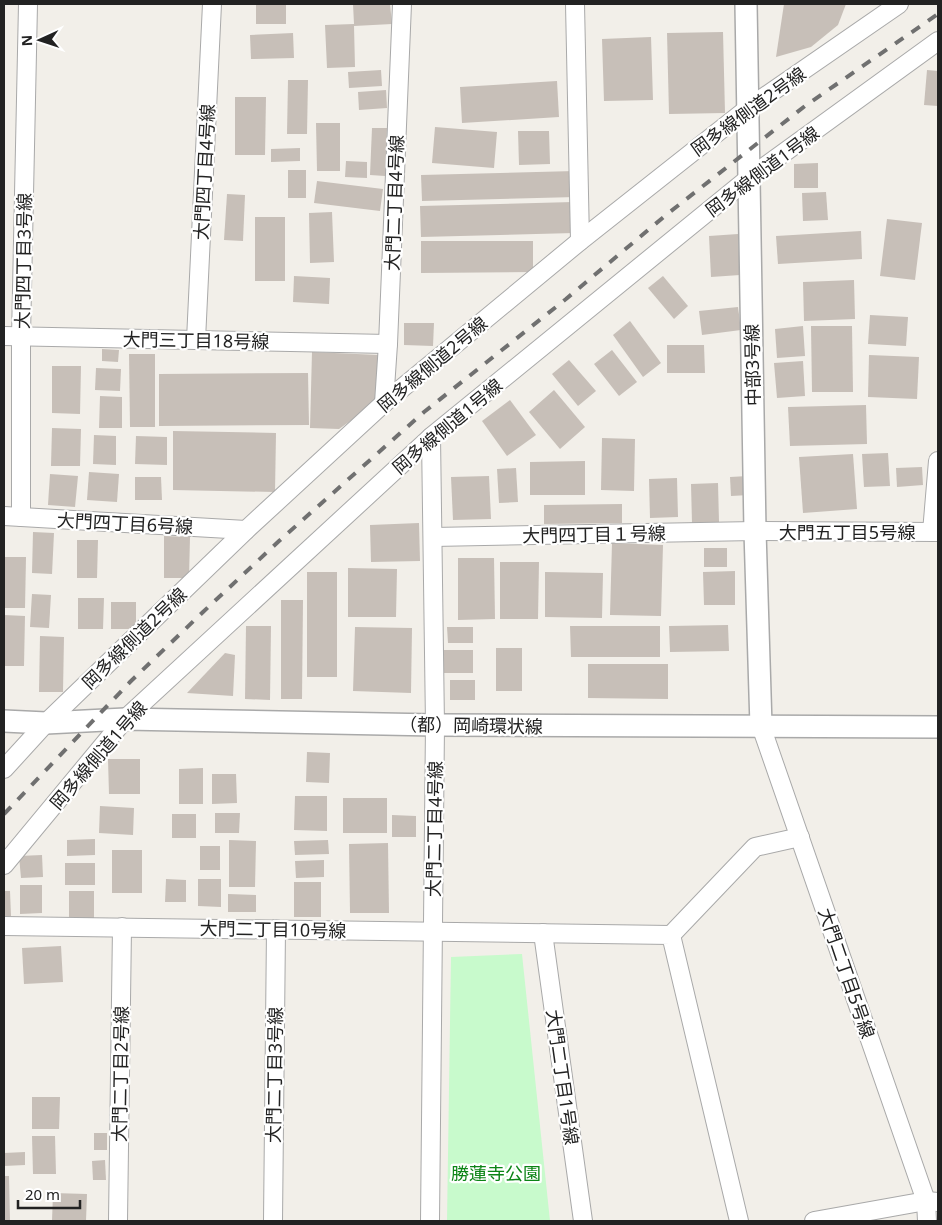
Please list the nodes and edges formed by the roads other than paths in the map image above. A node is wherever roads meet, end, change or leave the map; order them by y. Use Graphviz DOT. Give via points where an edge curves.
graph roads {
  1 [pos="28,4"];
  2 [pos="212,4"];
  3 [pos="402,4"];
  4 [pos="576,4"];
  5 [pos="746,4"];
  6 [pos="899,4"];
  7 [pos="938,41"];
  8 [pos="747,109"];
  9 [pos="749,178"];
  10 [pos="580,241"];
  11 [pos="12,336"];
  12 [pos="196,340"];
  13 [pos="388,344"];
  14 [pos="384,403"];
  15 [pos="431,437"];
  16 [pos="938,461"];
  17 [pos="12,517"];
  18 [pos="246,530"];
  19 [pos="755,532"];
  20 [pos="935,532"];
  21 [pos="432,537"];
  22 [pos="125,719"];
  23 [pos="4,721"];
  24 [pos="46,723"];
  25 [pos="435,725"];
  26 [pos="761,726"];
  27 [pos="938,727"];
  28 [pos="4,768"];
  29 [pos="800,837"];
  30 [pos="4,865"];
  31 [pos="4,926"];
  32 [pos="122,927"];
  33 [pos="276,929"];
  34 [pos="433,931"];
  35 [pos="543,933"];
  36 [pos="671,935"];
  37 [pos="932,1202"];
  38 [pos="118,1221"];
  39 [pos="273,1221"];
  40 [pos="430,1221"];
  41 [pos="583,1221"];
  42 [pos="739,1221"];
  43 [pos="814,1221"];
  44 [pos="927,1221"];
  1 -- 11 [label="street, 大門四丁目3号線"];
  2 -- 12 [label="street, 大門四丁目4号線"];
  3 -- 13 [label="street, 大門二丁目4号線"];
  4 -- 10 [label="street"];
  5 -- 8 [label="street, 中部3号線"];
  6 -- 8 [label="street, 岡多線側道2号線"];
  7 -- 9 [label="street, 岡多線側道1号線"];
  8 -- 9 [label="street, 中部3号線"];
  8 -- 10 [label="street, 岡多線側道2号線"];
  9 -- 15 [label="street, 岡多線側道1号線"];
  9 -- 19 [label="street, 中部3号線"];
  10 -- 14 [label="street, 岡多線側道2号線"];
  11 -- 12 [label="street, 大門三丁目18号線"];
  11 -- 17 [label="street, 大門四丁目3号線"];
  12 -- 13 [label="street, 大門三丁目18号線"];
  13 -- 14 [label="street, 大門二丁目4号線"];
  14 -- 18 [label="street, 岡多線側道2号線"];
  15 -- 21 [label="street, 大門二丁目4号線"];
  15 -- 22 [label="street, 岡多線側道1号線"];
  16 -- 20 [label="street"];
  17 -- 18 [label="street, 大門四丁目6号線"];
  18 -- 24 [label="street, 岡多線側道2号線"];
  19 -- 20 [label="street, 大門五丁目5号線"];
  19 -- 21 [label="street, 大門四丁目１号線"];
  19 -- 26 [label="street, 中部3号線"];
  21 -- 25 [label="street, 大門二丁目4号線"];
  22 -- 24 [label="street, （都）岡崎環状線"];
  22 -- 25 [label="street, （都）岡崎環状線"];
  22 -- 30 [label="street, 岡多線側道1号線"];
  23 -- 24 [label="street, （都）岡崎環状線"];
  24 -- 28 [label="street, 岡多線側道2号線"];
  25 -- 26 [label="street, （都）岡崎環状線"];
  25 -- 34 [label="street, 大門二丁目4号線"];
  26 -- 27 [label="street, （都）岡崎環状線"];
  26 -- 29 [label="street, 大門二丁目5号線"];
  29 -- 36 [label="street" via="755,847"];
  29 -- 37 [label="street, 大門二丁目5号線"];
  31 -- 32 [label="street, 大門二丁目10号線"];
  32 -- 33 [label="street, 大門二丁目10号線"];
  32 -- 38 [label="street, 大門二丁目2号線"];
  33 -- 34 [label="street, 大門二丁目10号線"];
  33 -- 39 [label="street, 大門二丁目3号線"];
  34 -- 35 [label="street, 大門二丁目10号線"];
  34 -- 40 [label="street, 大門二丁目4号線"];
  35 -- 36 [label="street, 大門二丁目10号線"];
  35 -- 41 [label="street, 大門二丁目1号線"];
  36 -- 42 [label="street"];
  37 -- 43 [label="street"];
  37 -- 44 [label="street, 大門二丁目5号線"];
}
